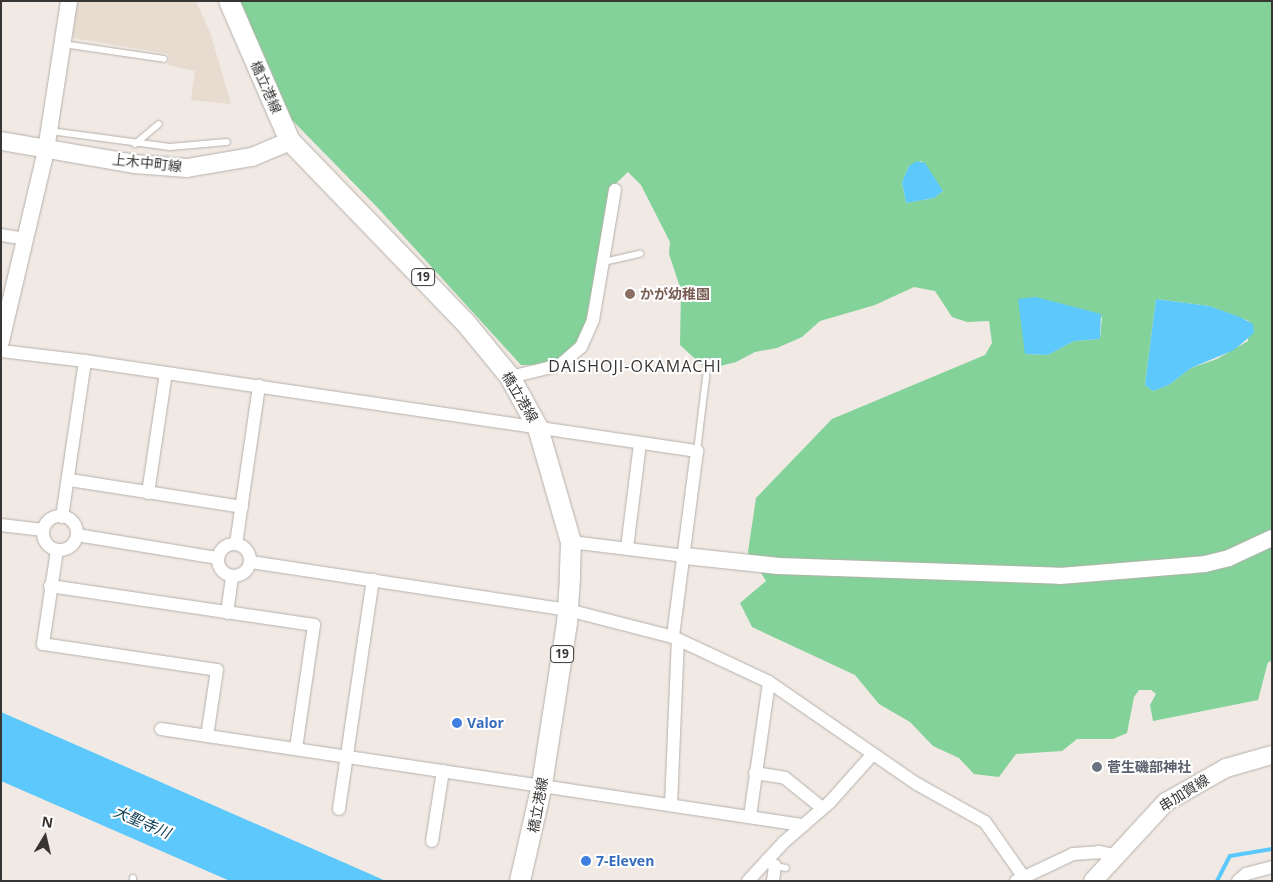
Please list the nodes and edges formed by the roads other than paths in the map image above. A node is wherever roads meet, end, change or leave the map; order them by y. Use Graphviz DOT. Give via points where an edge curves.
graph roads {
  1 [pos="69,1"];
  2 [pos="229,1"];
  3 [pos="62,44"];
  4 [pos="164,59"];
  5 [pos="159,124"];
  6 [pos="48,130"];
  7 [pos="1,141"];
  8 [pos="290,141"];
  9 [pos="227,142"];
  10 [pos="135,144"];
  11 [pos="46,150"];
  12 [pos="615,190"];
  13 [pos="1,235"];
  14 [pos="25,239"];
  15 [pos="640,254"];
  16 [pos="604,262"];
  17 [pos="1,341"];
  18 [pos="1,351"];
  19 [pos="86,361"];
  20 [pos="708,362"];
  21 [pos="166,373"];
  22 [pos="510,377"];
  23 [pos="260,386"];
  24 [pos="538,428"];
  25 [pos="640,444"];
  26 [pos="697,451"];
  27 [pos="70,480"];
  28 [pos="148,493"];
  29 [pos="242,508"];
  30 [pos="62,517"];
  31 [pos="1,524"];
  32 [pos="43,530"];
  33 [pos="76,535"];
  34 [pos="1272,538"];
  35 [pos="571,542"];
  36 [pos="236,544"];
  37 [pos="627,548"];
  38 [pos="57,550"];
  39 [pos="685,556"];
  40 [pos="218,558"];
  41 [pos="251,562"];
  42 [pos="232,576"];
  43 [pos="373,580"];
  44 [pos="50,586"];
  45 [pos="568,610"];
  46 [pos="227,613"];
  47 [pos="676,638"];
  48 [pos="769,682"];
  49 [pos="161,729"];
  50 [pos="208,736"];
  51 [pos="296,748"];
  52 [pos="872,754"];
  53 [pos="1272,755"];
  54 [pos="347,757"];
  55 [pos="444,770"];
  56 [pos="755,773"];
  57 [pos="542,785"];
  58 [pos="671,805"];
  59 [pos="822,808"];
  60 [pos="339,809"];
  61 [pos="750,816"];
  62 [pos="802,825"];
  63 [pos="432,841"];
  64 [pos="1115,855"];
  65 [pos="776,864"];
  66 [pos="1272,867"];
  67 [pos="1020,879"];
  68 [pos="520,881"];
  69 [pos="748,881"];
  70 [pos="773,881"];
  71 [pos="1093,881"];
  72 [pos="1238,881"];
  1 -- 3 [label="street"];
  2 -- 8 [label="main road, 橋立港線 / 19"];
  3 -- 4 [label="lane"];
  3 -- 6 [label="street"];
  5 -- 10 [label="lane"];
  6 -- 10 [label="lane"];
  6 -- 11 [label="street"];
  7 -- 11 [label="main road, 上木中町線"];
  8 -- 11 [label="main road, 上木中町線" via="252,157 187,168 164,168"];
  8 -- 22 [label="main road, 橋立港線 / 19" via="450,305"];
  9 -- 10 [label="lane" via="170,148"];
  11 -- 14 [label="street"];
  12 -- 16 [label="street"];
  13 -- 14 [label="street"];
  14 -- 17 [label="street"];
  15 -- 16 [label="lane"];
  16 -- 22 [label="street" via="593,320 574,356 560,364"];
  18 -- 19 [label="street"];
  19 -- 21 [label="street"];
  19 -- 27 [label="street"];
  20 -- 26 [label="lane"];
  21 -- 23 [label="street"];
  21 -- 28 [label="street"];
  22 -- 24 [label="main road, 橋立港線 / 19"];
  23 -- 24 [label="street"];
  23 -- 29 [label="street"];
  24 -- 25 [label="street"];
  24 -- 35 [label="main road, 橋立港線 / 19"];
  25 -- 26 [label="street"];
  25 -- 37 [label="street"];
  26 -- 39 [label="street"];
  27 -- 28 [label="street"];
  27 -- 30 [label="street"];
  28 -- 29 [label="street"];
  29 -- 36 [label="street"];
  30 -- 32 [label="street" via="49,520"];
  30 -- 33 [label="street" via="74,524"];
  31 -- 32 [label="street"];
  32 -- 38 [label="street" via="44,541"];
  33 -- 38 [label="street" via="72,545"];
  33 -- 40 [label="street"];
  34 -- 39 [label="street" via="1229,558 1205,564 1060,576 778,566"];
  35 -- 37 [label="street"];
  35 -- 45 [label="main road, 橋立港線 / 19"];
  36 -- 40 [label="street" via="224,548"];
  36 -- 41 [label="street" via="248,551"];
  37 -- 39 [label="street"];
  38 -- 44 [label="street"];
  39 -- 47 [label="street"];
  40 -- 42 [label="street" via="223,571"];
  41 -- 42 [label="street" via="242,574"];
  41 -- 43 [label="street"];
  42 -- 46 [label="street"];
  43 -- 45 [label="street"];
  43 -- 54 [label="street"];
  44 -- 46 [label="street"];
  44 -- 50 [label="street" via="43,644 217,670"];
  45 -- 47 [label="street"];
  45 -- 57 [label="main road, 橋立港線 / 19"];
  46 -- 51 [label="street" via="314,626"];
  47 -- 48 [label="street"];
  47 -- 58 [label="street"];
  48 -- 52 [label="street"];
  48 -- 56 [label="street"];
  49 -- 50 [label="street"];
  50 -- 51 [label="street"];
  51 -- 54 [label="street"];
  52 -- 59 [label="street"];
  52 -- 67 [label="street" via="986,822"];
  53 -- 64 [label="main road, 串加賀線" via="1226,768 1173,797 1154,812"];
  54 -- 55 [label="street"];
  54 -- 60 [label="street"];
  55 -- 57 [label="street"];
  55 -- 63 [label="street"];
  56 -- 59 [label="street" via="786,778"];
  56 -- 61 [label="street"];
  57 -- 58 [label="street"];
  57 -- 68 [label="main road, 橋立港線 / 19"];
  58 -- 61 [label="street"];
  59 -- 62 [label="street"];
  61 -- 62 [label="street"];
  62 -- 65 [label="street"];
  64 -- 67 [label="street" via="1099,852 1073,854"];
  64 -- 71 [label="main road, 串加賀線"];
  65 -- 69 [label="street"];
  65 -- 70 [label="street"];
  66 -- 72 [label="street" via="1246,874"];
}
